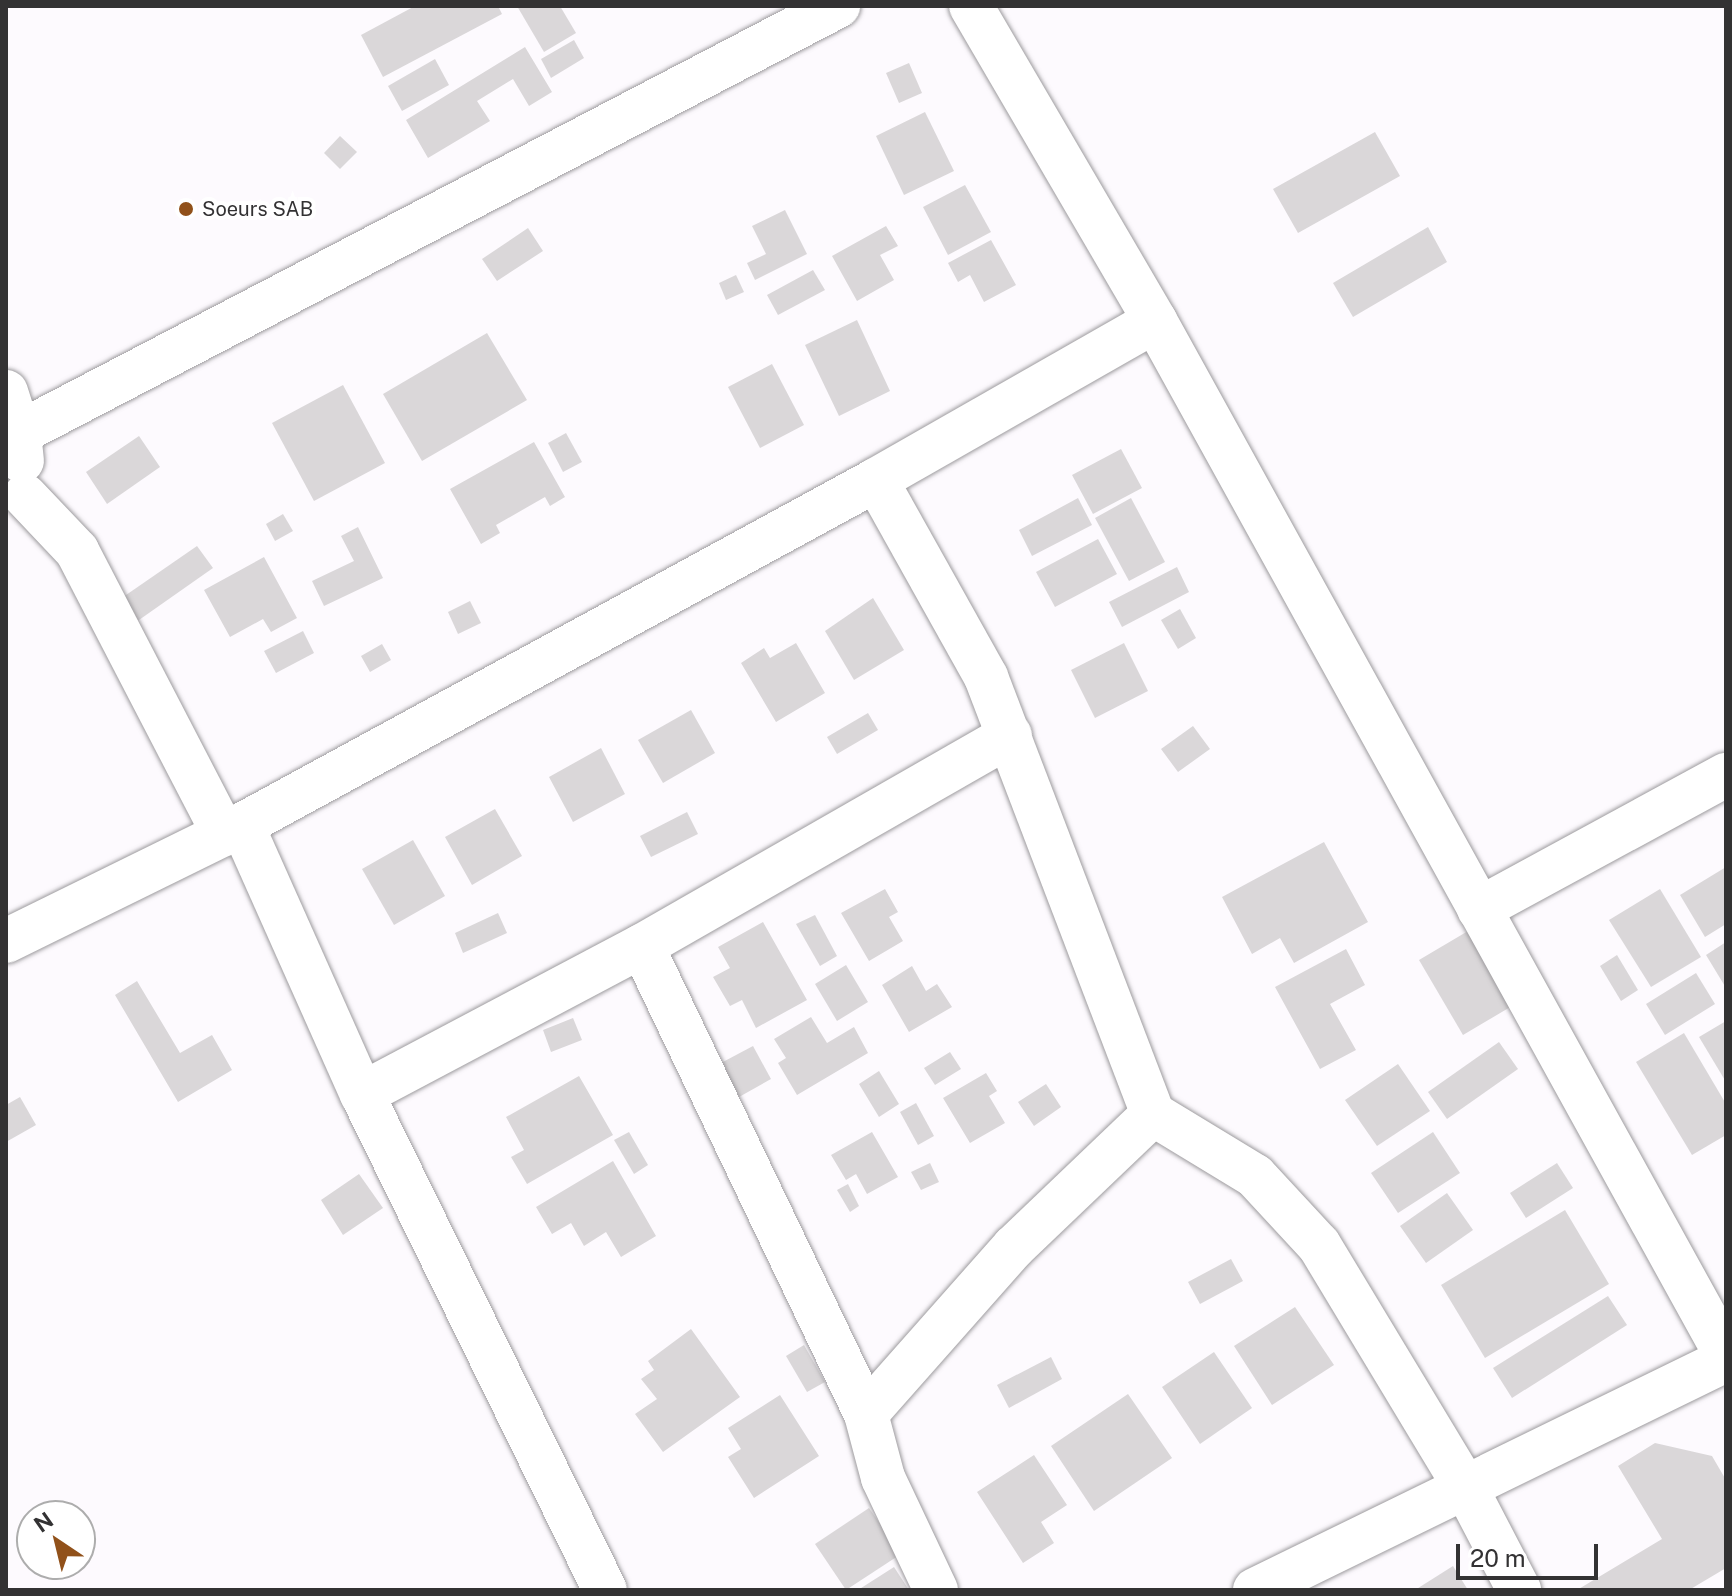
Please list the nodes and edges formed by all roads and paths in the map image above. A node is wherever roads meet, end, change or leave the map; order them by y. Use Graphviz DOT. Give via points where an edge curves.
graph roads {
  1 [pos="838,6"];
  2 [pos="971,6"];
  3 [pos="1155,321"];
  4 [pos="6,392"];
  5 [pos="19,433"];
  6 [pos="876,480"];
  7 [pos="15,503"];
  8 [pos="1010,735"];
  9 [pos="1726,775"];
  10 [pos="233,829"];
  11 [pos="1479,909"];
  12 [pos="6,941"];
  13 [pos="642,946"];
  14 [pos="362,1094"];
  15 [pos="1153,1114"];
  16 [pos="1726,1358"];
  17 [pos="866,1414"];
  18 [pos="1467,1490"];
  19 [pos="605,1590"];
  20 [pos="936,1590"];
  21 [pos="1255,1590"];
  22 [pos="1519,1590"];
  1 -- 5 [label="street"];
  2 -- 3 [label="street"];
  3 -- 6 [label="street"];
  3 -- 11 [label="street"];
  4 -- 5 [label="street"];
  5 -- 7 [label="street"];
  6 -- 8 [label="street" via="986,677"];
  6 -- 10 [label="street"];
  7 -- 10 [label="street" via="77,551"];
  8 -- 13 [label="street"];
  8 -- 15 [label="street"];
  9 -- 11 [label="street"];
  10 -- 12 [label="street"];
  10 -- 14 [label="street"];
  11 -- 16 [label="street"];
  13 -- 14 [label="street"];
  13 -- 17 [label="street"];
  14 -- 19 [label="street"];
  15 -- 17 [label="street" via="1014,1247"];
  15 -- 18 [label="street" via="1255,1176 1319,1245"];
  16 -- 18 [label="street"];
  17 -- 20 [label="street" via="883,1478"];
  18 -- 21 [label="street"];
  18 -- 22 [label="street"];
}
